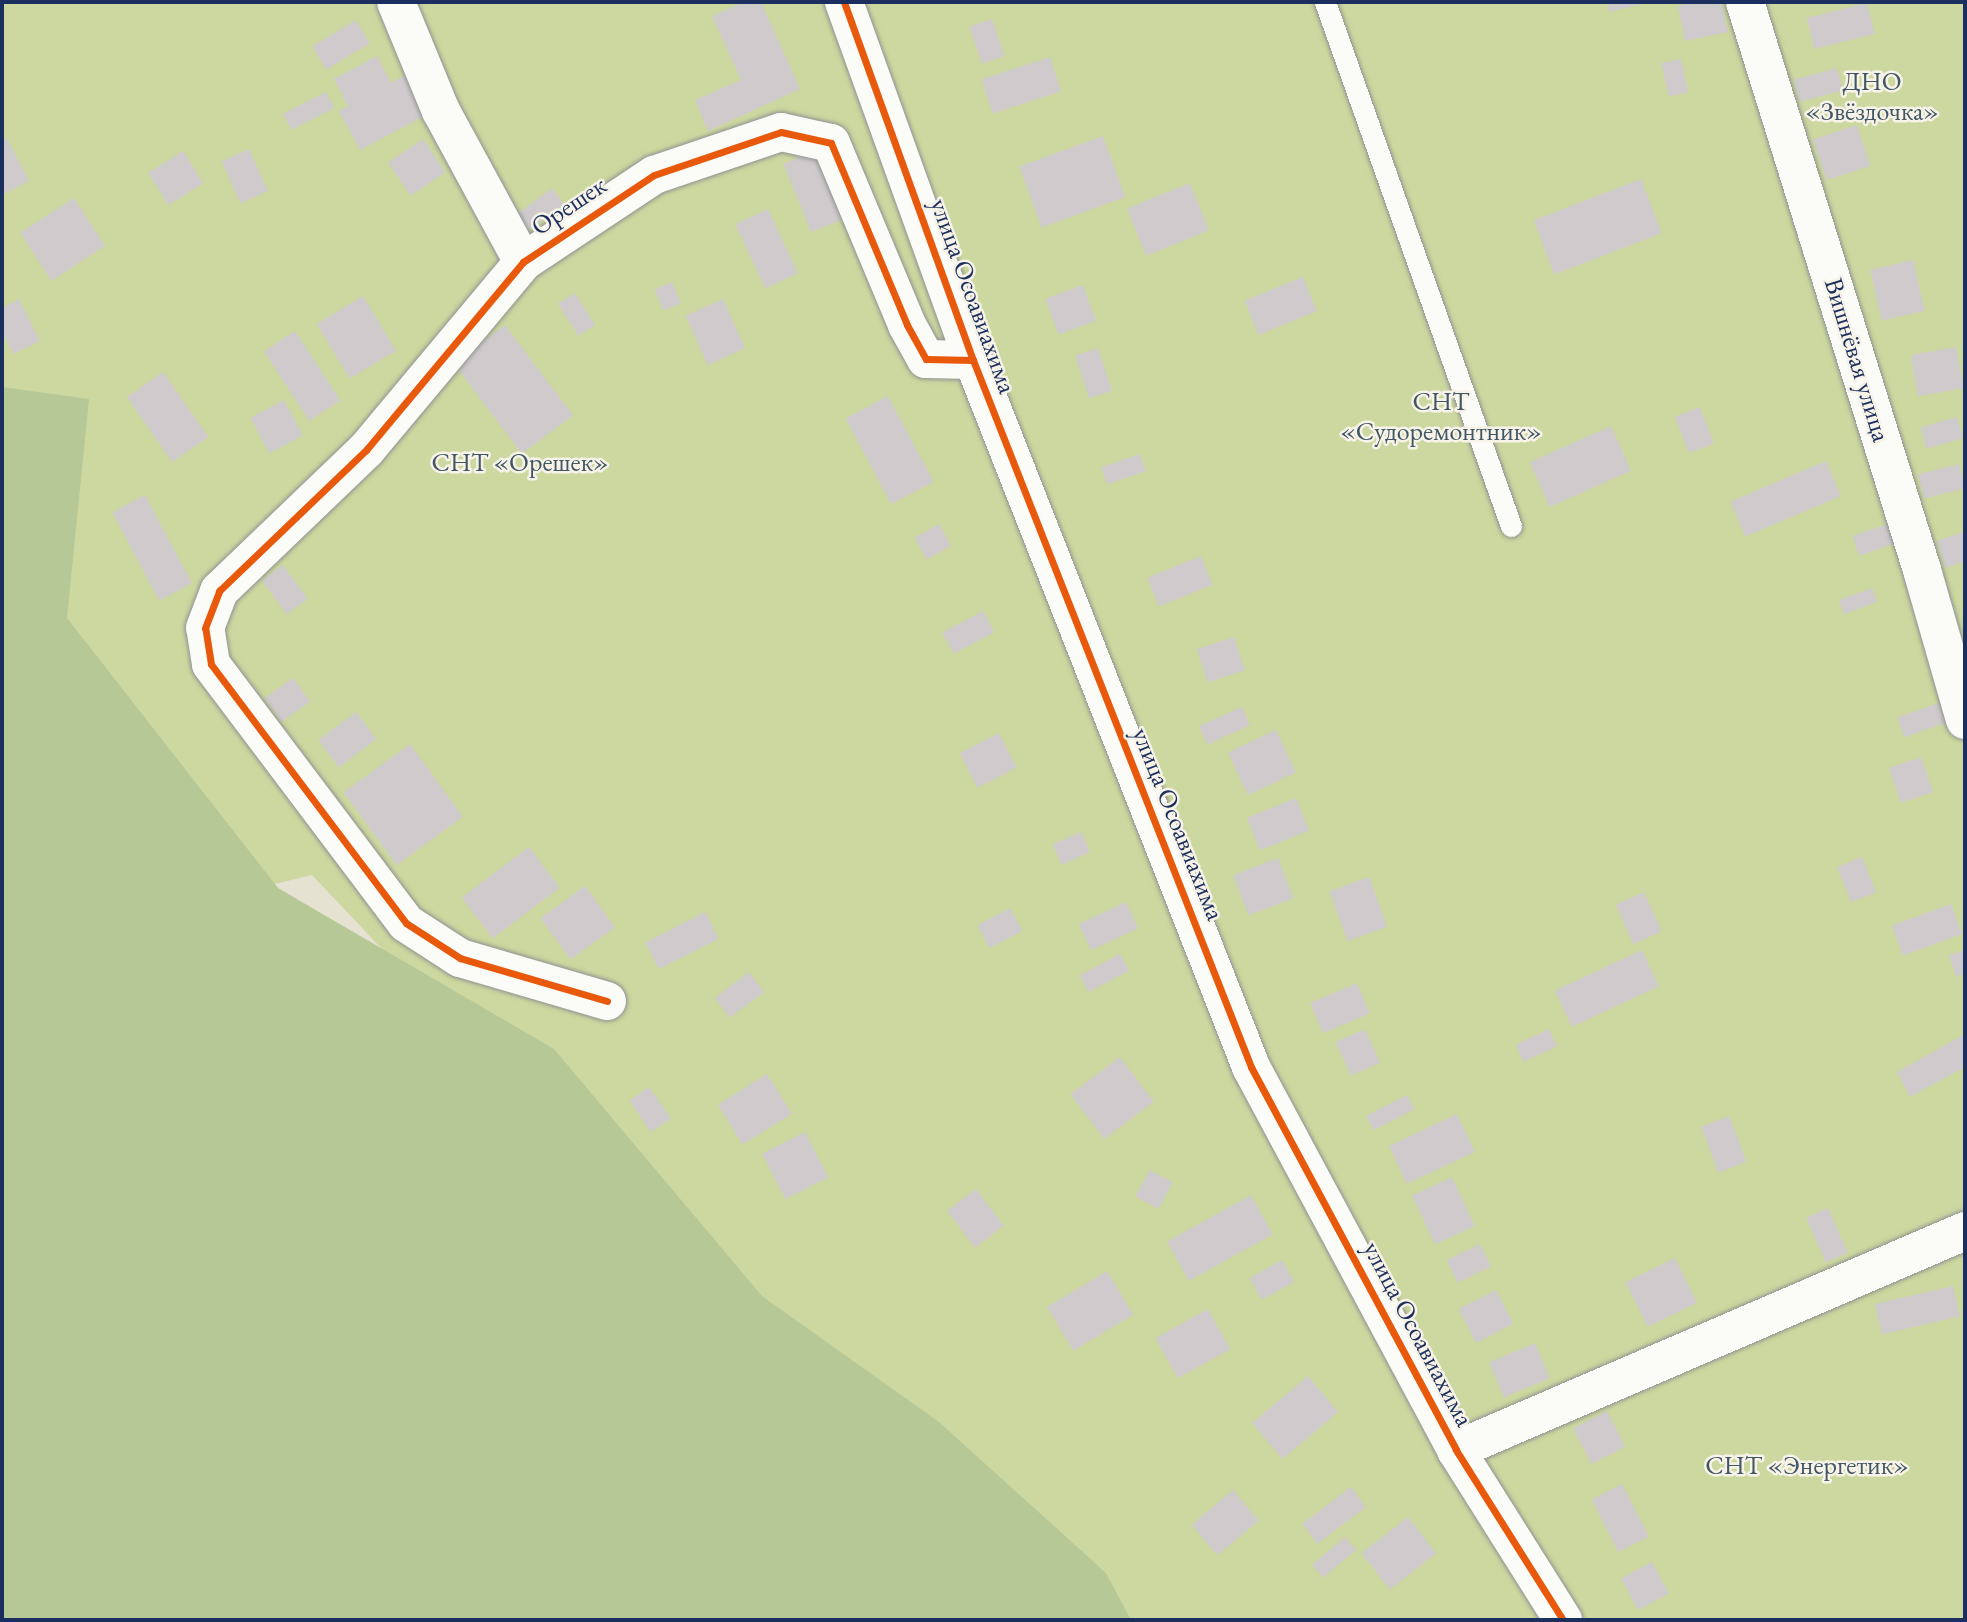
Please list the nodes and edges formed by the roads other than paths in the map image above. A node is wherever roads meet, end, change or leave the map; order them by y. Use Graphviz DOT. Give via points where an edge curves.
graph roads {
  1 [pos="396,2"];
  2 [pos="844,2"];
  3 [pos="1325,2"];
  4 [pos="1745,2"];
  5 [pos="523,262"];
  6 [pos="973,360"];
  7 [pos="1511,526"];
  8 [pos="1965,720"];
  9 [pos="607,1001"];
  10 [pos="1965,1231"];
  11 [pos="1456,1450"];
  12 [pos="1563,1620"];
  1 -- 5 [label="street" via="441,111"];
  2 -- 6 [label="street, улица Осоавиахима"];
  3 -- 7 [label="lane"];
  4 -- 8 [label="street, Вишнёвая улица"];
  5 -- 6 [label="street, Орешек" via="654,175 781,132 831,143 906,326 926,359"];
  5 -- 9 [label="street, Орешек" via="366,450 219,592 205,628 211,664 406,923 460,958"];
  6 -- 11 [label="street, улица Осоавиахима" via="1251,1067"];
  10 -- 11 [label="street"];
  11 -- 12 [label="street, улица Осоавиахима"];
}
